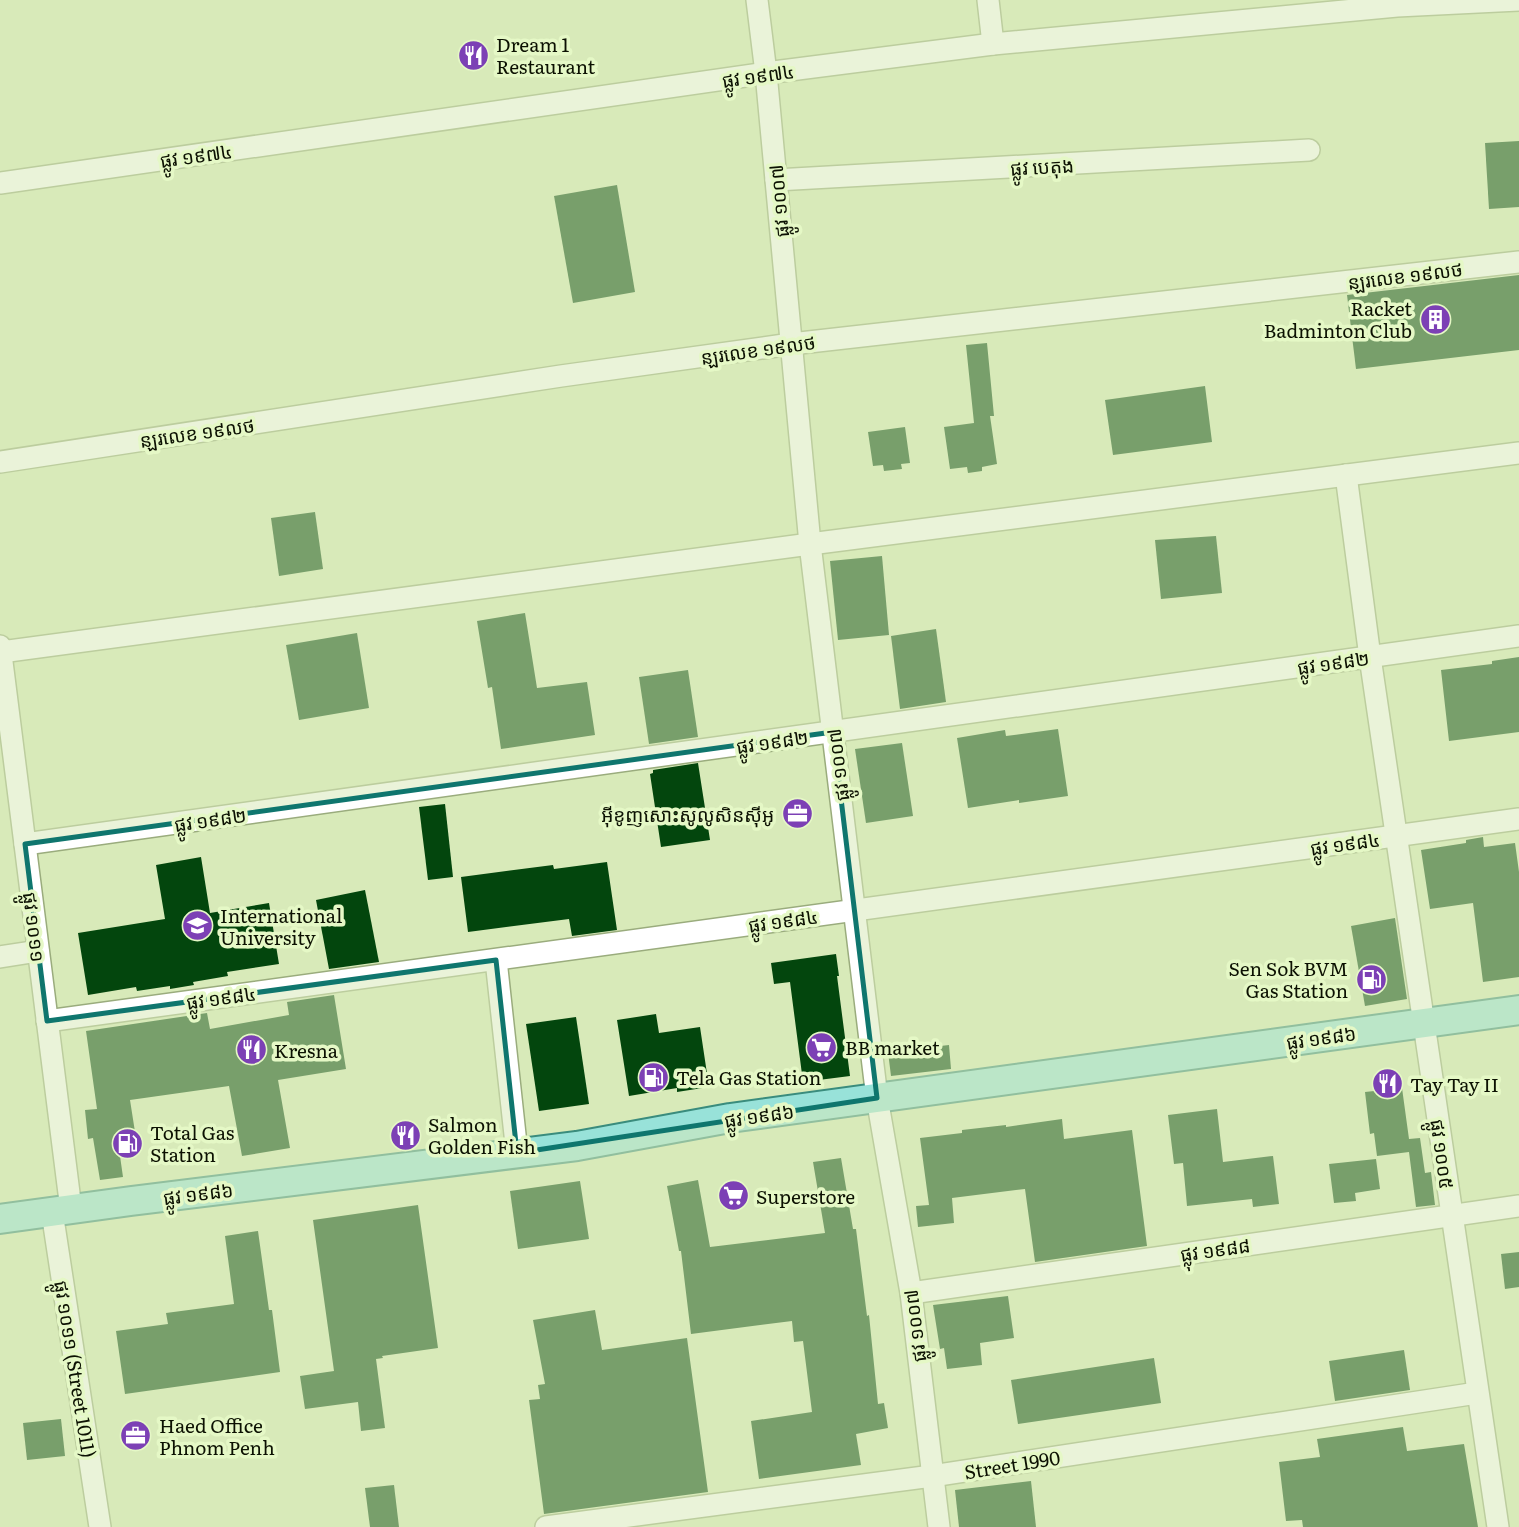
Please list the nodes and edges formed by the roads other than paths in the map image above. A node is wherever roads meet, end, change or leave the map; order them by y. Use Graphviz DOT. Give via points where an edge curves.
graph roads {
  1 [pos="757,0"];
  2 [pos="988,0"];
  3 [pos="1519,0"];
  4 [pos="993,44"];
  5 [pos="766,73"];
  6 [pos="1309,150"];
  7 [pos="776,180"];
  8 [pos="0,183"];
  9 [pos="1519,261"];
  10 [pos="791,344"];
  11 [pos="1519,453"];
  12 [pos="0,462"];
  13 [pos="1346,475"];
  14 [pos="810,544"];
  15 [pos="1519,636"];
  16 [pos="0,646"];
  17 [pos="1,652"];
  18 [pos="1370,657"];
  19 [pos="833,732"];
  20 [pos="6,734"];
  21 [pos="1519,819"];
  22 [pos="1396,836"];
  23 [pos="25,845"];
  24 [pos="855,910"];
  25 [pos="38,951"];
  26 [pos="0,957"];
  27 [pos="496,960"];
  28 [pos="1519,1010"];
  29 [pos="47,1021"];
  30 [pos="1424,1023"];
  31 [pos="877,1098"];
  32 [pos="517,1153"];
  33 [pos="1519,1206"];
  34 [pos="61,1210"];
  35 [pos="1452,1215"];
  36 [pos="0,1219"];
  37 [pos="911,1293"];
  38 [pos="1477,1393"];
  39 [pos="932,1476"];
  40 [pos="100,1527"];
  41 [pos="546,1527"];
  42 [pos="939,1527"];
  43 [pos="1498,1527"];
  1 -- 5 [label="street, ផ្លូវ ១០០៧"];
  2 -- 4 [label="street"];
  3 -- 4 [label="street, ផ្លូវ ១៩៧៤" via="1397,6"];
  4 -- 5 [label="street, ផ្លូវ ១៩៧៤"];
  5 -- 7 [label="street, ផ្លូវ ១០០៧"];
  5 -- 8 [label="street, ផ្លូវ ១៩៧៤"];
  6 -- 7 [label="street, ផ្លូវ បេតុង"];
  7 -- 10 [label="street, ផ្លូវ ១០០៧"];
  9 -- 10 [label="street, ន្ឡរលេខ ១៩លថ"];
  10 -- 12 [label="street, ន្ឡរលេខ ១៩លថ"];
  10 -- 14 [label="street, ផ្លូវ ១០០៧"];
  11 -- 13 [label="street"];
  13 -- 14 [label="street"];
  13 -- 18 [label="street, ផ្លូវ ១០០៥"];
  14 -- 17 [label="street"];
  14 -- 19 [label="street, ផ្លូវ ១០០៧"];
  15 -- 18 [label="street, ផ្លូវ ១៩៨២"];
  16 -- 17 [label="street, ផ្លូវ ១០១១"];
  17 -- 20 [label="street, ផ្លូវ ១០១១"];
  18 -- 19 [label="street, ផ្លូវ ១៩៨២"];
  18 -- 22 [label="street, ផ្លូវ ១០០៥"];
  19 -- 23 [label="street, ផ្លូវ ១៩៨២"];
  19 -- 24 [label="street, ផ្លូវ ១០០៧"];
  20 -- 23 [label="street, ផ្លូវ ១០១១"];
  21 -- 22 [label="street, ផ្លូវ ១៩៨៤"];
  22 -- 24 [label="street, ផ្លូវ ១៩៨៤"];
  22 -- 30 [label="street, ផ្លូវ ១០០៥"];
  23 -- 25 [label="street, ផ្លូវ ១០១១"];
  24 -- 27 [label="street, ផ្លូវ ១៩៨៤"];
  24 -- 31 [label="street, ផ្លូវ ១០០៧"];
  25 -- 26 [label="street"];
  25 -- 29 [label="street, ផ្លូវ ១០១១"];
  27 -- 29 [label="street, ផ្លូវ ១៩៨៤"];
  27 -- 32 [label="street"];
  28 -- 30 [label="main road, ផ្លូវ ១៩៨៦"];
  29 -- 34 [label="street, ផ្លូវ ១០១១"];
  30 -- 31 [label="main road, ផ្លូវ ១៩៨៦"];
  30 -- 35 [label="street, ផ្លូវ ១០០៥"];
  31 -- 32 [label="main road, ផ្លូវ ១៩៨៦"];
  31 -- 37 [label="street, ផ្លូវ ១០០៧"];
  32 -- 34 [label="main road, ផ្លូវ ១៩៨៦"];
  33 -- 35 [label="street, ផ្លុវ ១៩៨៨"];
  34 -- 36 [label="main road, ផ្លូវ ១៩៨៦"];
  34 -- 40 [label="street, ផ្លូវ ១០១១ (Street 1011)"];
  35 -- 37 [label="street, ផ្លុវ ១៩៨៨"];
  35 -- 38 [label="street, ផ្លូវ ១០០៥"];
  37 -- 39 [label="street, ផ្លូវ ១០០៧"];
  38 -- 39 [label="street, Street 1990"];
  38 -- 43 [label="street, ផ្លូវ ១០០៥"];
  39 -- 41 [label="street, Street 1990"];
  39 -- 42 [label="street, ផ្លូវ ១០០៧"];
}
